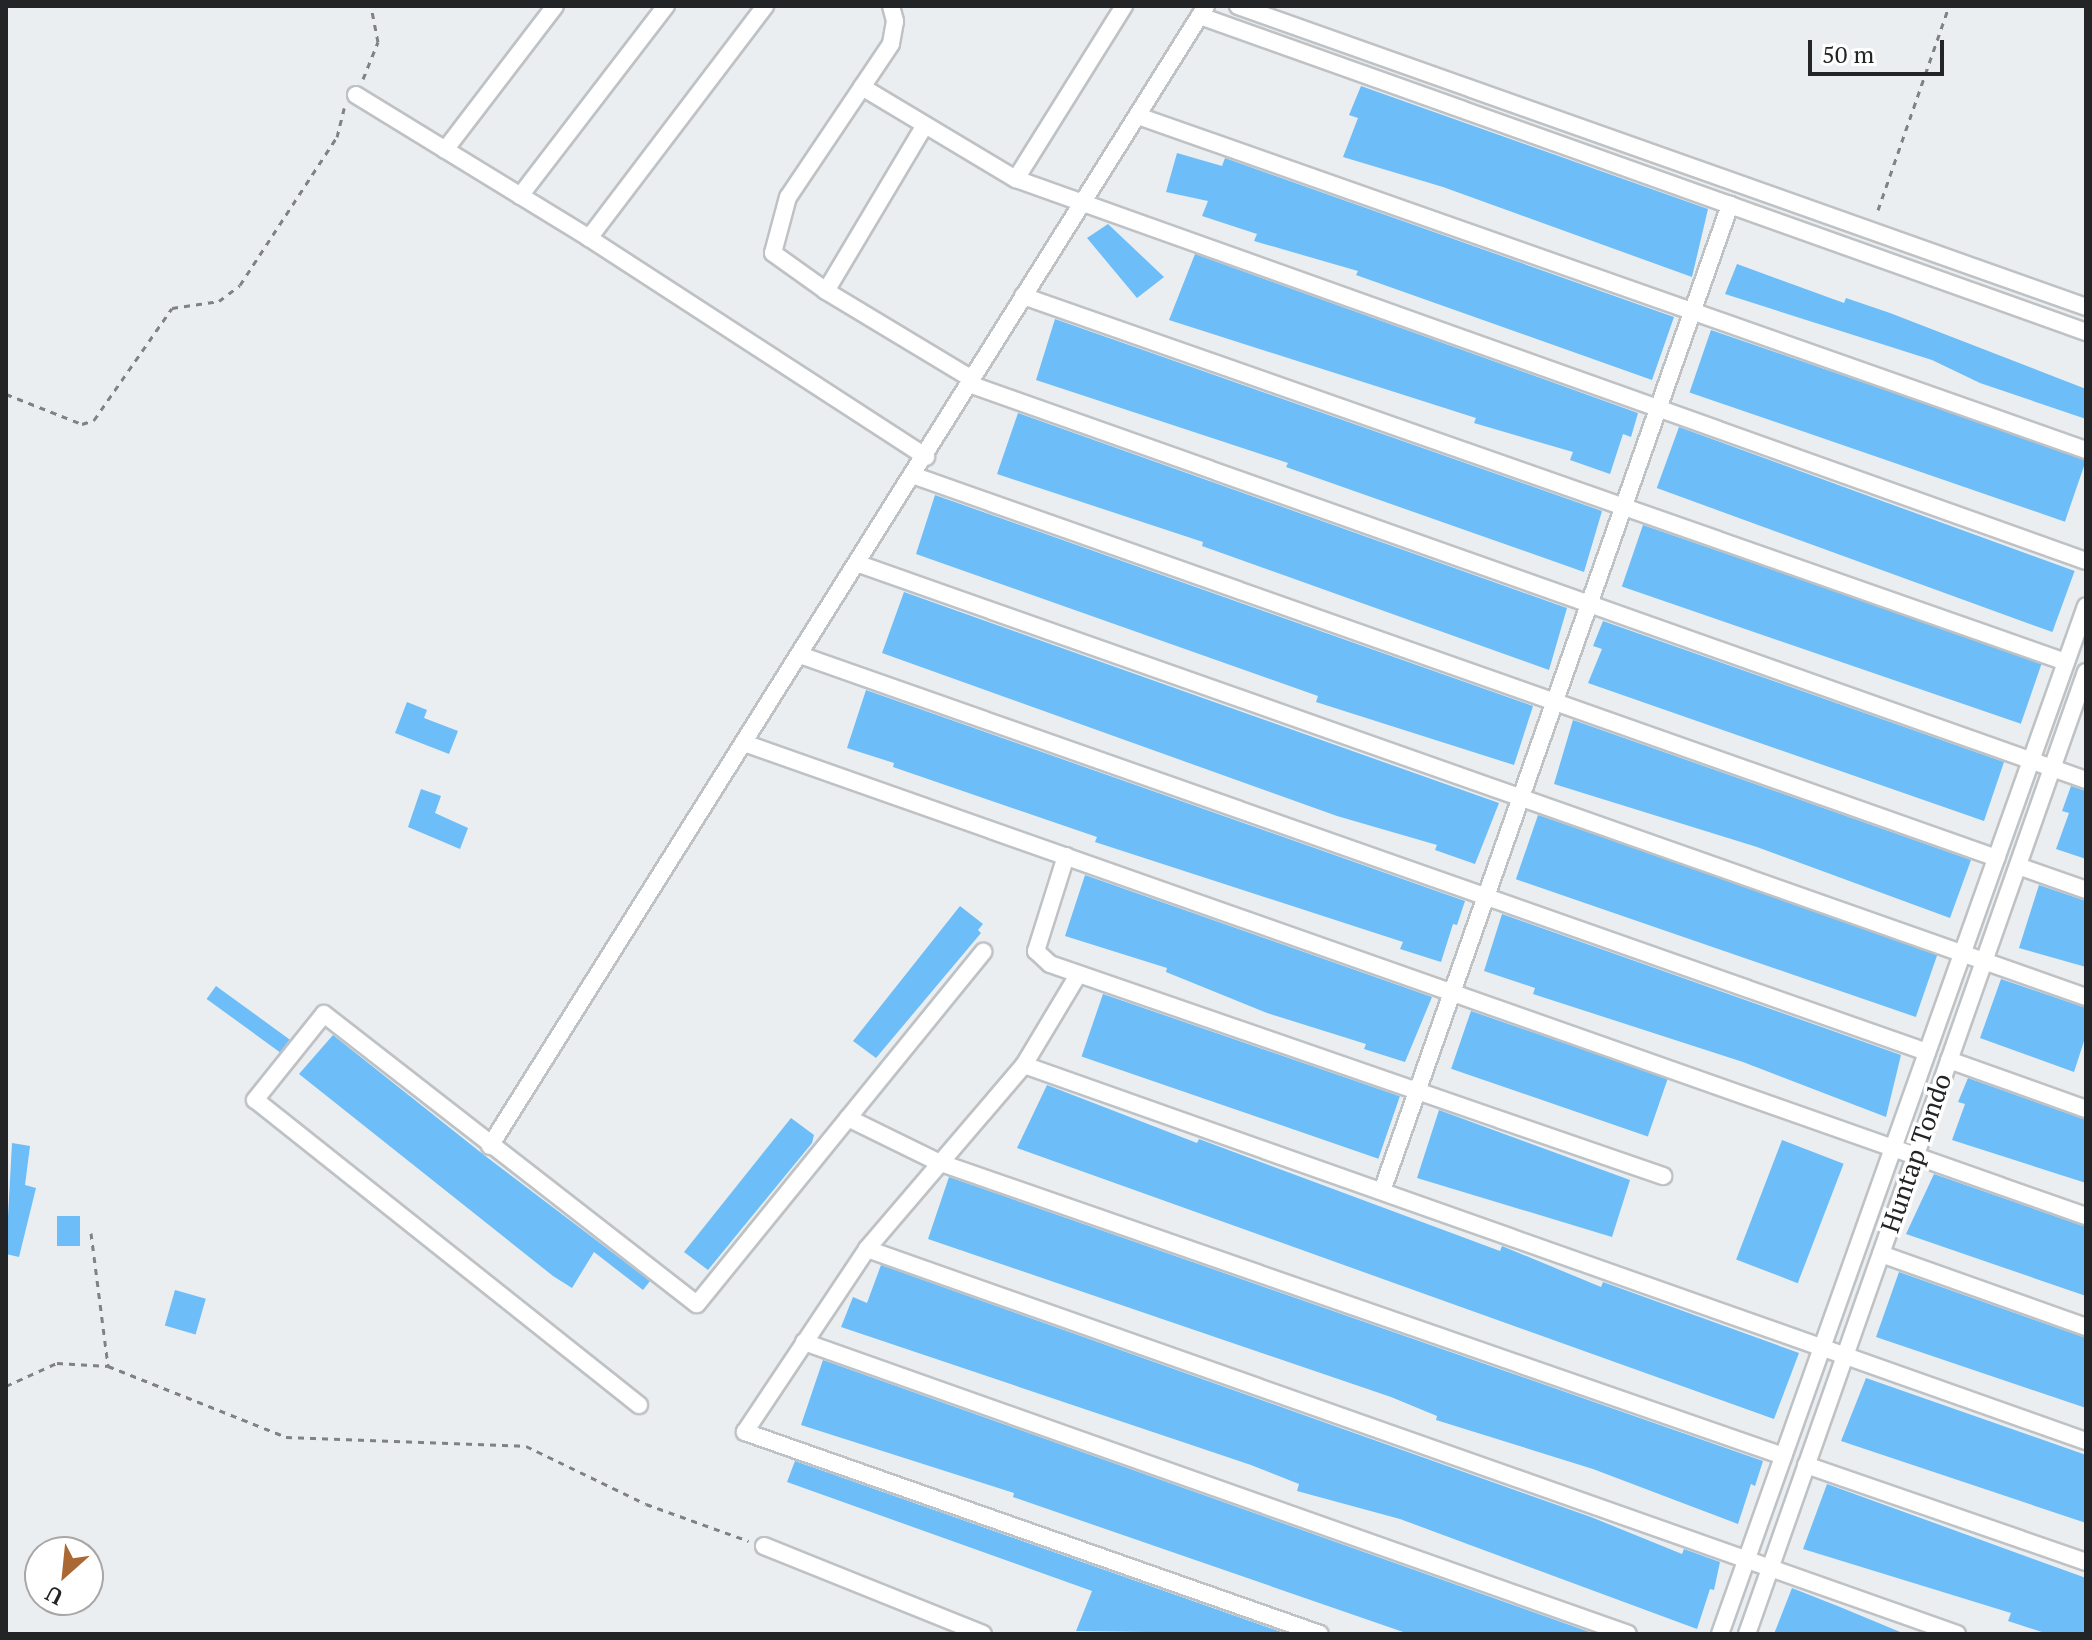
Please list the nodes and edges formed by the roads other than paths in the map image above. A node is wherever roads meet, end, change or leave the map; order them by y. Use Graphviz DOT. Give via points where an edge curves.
graph roads {
  1 [pos="555,6"];
  2 [pos="666,6"];
  3 [pos="765,6"];
  4 [pos="891,6"];
  5 [pos="1124,6"];
  6 [pos="1238,6"];
  7 [pos="1204,9"];
  8 [pos="862,87"];
  9 [pos="356,95"];
  10 [pos="1138,116"];
  11 [pos="925,125"];
  12 [pos="445,150"];
  13 [pos="1016,179"];
  14 [pos="520,196"];
  15 [pos="1730,205"];
  16 [pos="1079,206"];
  17 [pos="589,238"];
  18 [pos="826,291"];
  19 [pos="1023,296"];
  20 [pos="2086,307"];
  21 [pos="1693,310"];
  22 [pos="2086,332"];
  23 [pos="970,382"];
  24 [pos="1658,410"];
  25 [pos="2086,450"];
  26 [pos="926,457"];
  27 [pos="915,476"];
  28 [pos="1624,507"];
  29 [pos="2086,561"];
  30 [pos="859,564"];
  31 [pos="1589,604"];
  32 [pos="2086,606"];
  33 [pos="800,655"];
  34 [pos="2066,662"];
  35 [pos="2086,672"];
  36 [pos="1555,701"];
  37 [pos="744,743"];
  38 [pos="2031,761"];
  39 [pos="2052,768"];
  40 [pos="2086,780"];
  41 [pos="1521,797"];
  42 [pos="1066,856"];
  43 [pos="1997,858"];
  44 [pos="2018,866"];
  45 [pos="2086,890"];
  46 [pos="1486,897"];
  47 [pos="983,952"];
  48 [pos="1962,953"];
  49 [pos="1984,961"];
  50 [pos="1078,975"];
  51 [pos="1452,992"];
  52 [pos="2086,997"];
  53 [pos="1927,1052"];
  54 [pos="1949,1060"];
  55 [pos="1024,1065"];
  56 [pos="1417,1091"];
  57 [pos="2086,1109"];
  58 [pos="848,1118"];
  59 [pos="490,1146"];
  60 [pos="1893,1148"];
  61 [pos="1915,1156"];
  62 [pos="938,1162"];
  63 [pos="1663,1176"];
  64 [pos="1382,1191"];
  65 [pos="2086,1216"];
  66 [pos="867,1249"];
  67 [pos="1881,1254"];
  68 [pos="2086,1327"];
  69 [pos="804,1342"];
  70 [pos="1822,1348"];
  71 [pos="1845,1356"];
  72 [pos="639,1405"];
  73 [pos="2086,1441"];
  74 [pos="1783,1456"];
  75 [pos="1806,1465"];
  76 [pos="764,1546"];
  77 [pos="1747,1559"];
  78 [pos="2086,1562"];
  79 [pos="1770,1568"];
  80 [pos="983,1634"];
  81 [pos="1320,1634"];
  82 [pos="1628,1634"];
  83 [pos="1720,1634"];
  84 [pos="1747,1634"];
  85 [pos="1957,1634"];
  1 -- 12 [label="street"];
  2 -- 14 [label="street"];
  3 -- 17 [label="street"];
  4 -- 8 [label="street" via="891,44"];
  5 -- 13 [label="street"];
  6 -- 20 [label="street"];
  7 -- 10 [label="street"];
  7 -- 15 [label="street"];
  8 -- 11 [label="street"];
  8 -- 18 [label="street" via="788,197 774,236 773,253"];
  9 -- 12 [label="street"];
  10 -- 16 [label="street"];
  10 -- 21 [label="street"];
  11 -- 13 [label="street"];
  11 -- 18 [label="street"];
  12 -- 14 [label="street"];
  13 -- 16 [label="street"];
  14 -- 17 [label="street"];
  15 -- 21 [label="street"];
  15 -- 22 [label="street"];
  16 -- 19 [label="street"];
  16 -- 24 [label="street"];
  17 -- 26 [label="street"];
  18 -- 23 [label="street"];
  19 -- 23 [label="street"];
  19 -- 28 [label="street"];
  21 -- 24 [label="street"];
  21 -- 25 [label="street"];
  23 -- 26 [label="street"];
  23 -- 31 [label="street"];
  24 -- 28 [label="street"];
  24 -- 29 [label="street"];
  26 -- 27 [label="street"];
  27 -- 30 [label="street"];
  27 -- 36 [label="street"];
  28 -- 31 [label="street"];
  28 -- 34 [label="street"];
  30 -- 33 [label="street"];
  30 -- 41 [label="street"];
  31 -- 36 [label="street"];
  31 -- 38 [label="street"];
  32 -- 34 [label="street"];
  33 -- 37 [label="street"];
  33 -- 46 [label="street"];
  34 -- 38 [label="street"];
  35 -- 39 [label="street, Huntap Tondo"];
  36 -- 41 [label="street"];
  36 -- 43 [label="street"];
  37 -- 42 [label="street"];
  37 -- 59 [label="street"];
  38 -- 39 [label="street"];
  38 -- 43 [label="street"];
  39 -- 40 [label="street"];
  39 -- 44 [label="street, Huntap Tondo"];
  41 -- 46 [label="street"];
  41 -- 48 [label="street"];
  42 -- 50 [label="street" via="1036,951 1050,964"];
  42 -- 51 [label="street"];
  43 -- 48 [label="street"];
  44 -- 45 [label="street"];
  44 -- 49 [label="street, Huntap Tondo"];
  46 -- 51 [label="street"];
  46 -- 53 [label="street"];
  47 -- 58 [label="street"];
  48 -- 49 [label="street"];
  48 -- 53 [label="street"];
  49 -- 52 [label="street"];
  49 -- 54 [label="street, Huntap Tondo"];
  50 -- 55 [label="street"];
  50 -- 56 [label="street"];
  51 -- 56 [label="street"];
  51 -- 60 [label="street"];
  53 -- 60 [label="street"];
  54 -- 57 [label="street"];
  54 -- 61 [label="street, Huntap Tondo"];
  55 -- 62 [label="street"];
  55 -- 64 [label="street"];
  56 -- 63 [label="street"];
  56 -- 64 [label="street"];
  58 -- 59 [label="street" via="697,1304"];
  58 -- 62 [label="street"];
  59 -- 72 [label="street" via="324,1014 255,1100"];
  60 -- 61 [label="street"];
  60 -- 70 [label="street"];
  61 -- 65 [label="street"];
  61 -- 67 [label="street, Huntap Tondo"];
  62 -- 66 [label="street"];
  62 -- 74 [label="street"];
  64 -- 70 [label="street"];
  66 -- 69 [label="street"];
  66 -- 77 [label="street"];
  67 -- 68 [label="street"];
  67 -- 71 [label="street, Huntap Tondo"];
  69 -- 81 [label="street" via="745,1432"];
  69 -- 82 [label="street"];
  70 -- 71 [label="street"];
  70 -- 74 [label="street"];
  71 -- 73 [label="street"];
  71 -- 75 [label="street, Huntap Tondo"];
  74 -- 77 [label="street"];
  75 -- 78 [label="street"];
  75 -- 79 [label="street, Huntap Tondo"];
  76 -- 80 [label="street"];
  77 -- 79 [label="street"];
  77 -- 83 [label="street"];
  79 -- 84 [label="street, Huntap Tondo"];
  79 -- 85 [label="street"];
}
